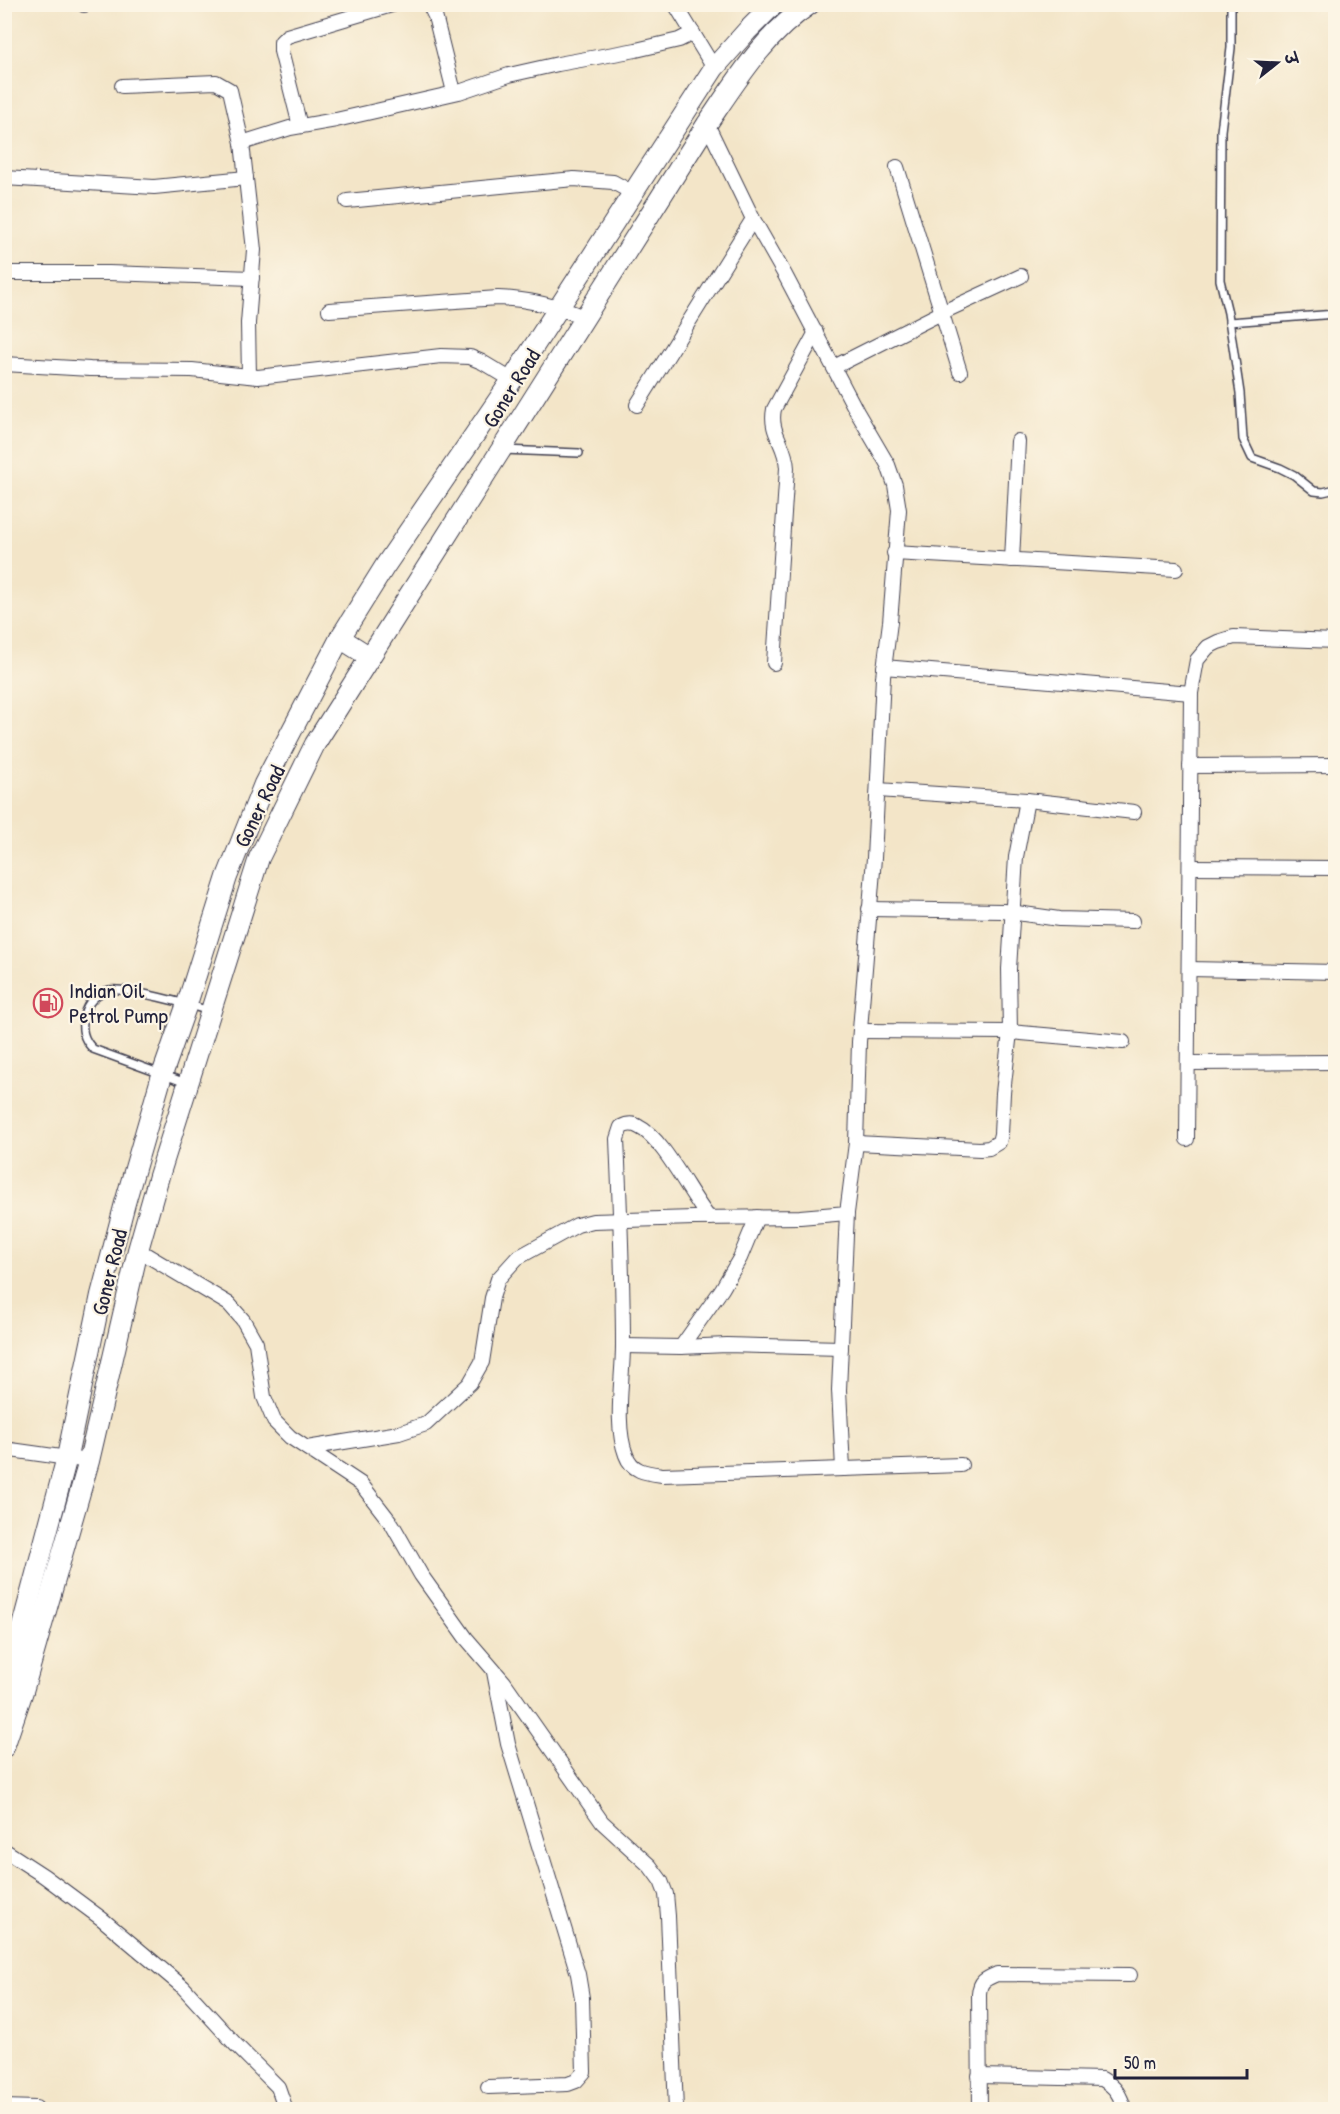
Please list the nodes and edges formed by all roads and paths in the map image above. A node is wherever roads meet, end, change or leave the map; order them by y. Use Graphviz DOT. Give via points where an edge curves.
graph roads {
  1 [pos="395,4"];
  2 [pos="429,4"];
  3 [pos="675,4"];
  4 [pos="774,4"];
  5 [pos="810,4"];
  6 [pos="1232,4"];
  7 [pos="693,33"];
  8 [pos="714,68"];
  9 [pos="122,86"];
  10 [pos="731,89"];
  11 [pos="454,93"];
  12 [pos="688,108"];
  13 [pos="706,124"];
  14 [pos="300,126"];
  15 [pos="242,143"];
  16 [pos="897,167"];
  17 [pos="4,178"];
  18 [pos="246,178"];
  19 [pos="633,194"];
  20 [pos="347,201"];
  21 [pos="753,219"];
  22 [pos="4,273"];
  23 [pos="1021,276"];
  24 [pos="252,278"];
  25 [pos="559,308"];
  26 [pos="329,310"];
  27 [pos="943,312"];
  28 [pos="1335,314"];
  29 [pos="584,317"];
  30 [pos="1229,322"];
  31 [pos="816,332"];
  32 [pos="4,364"];
  33 [pos="834,367"];
  34 [pos="960,372"];
  35 [pos="249,376"];
  36 [pos="512,380"];
  37 [pos="637,405"];
  38 [pos="1018,441"];
  39 [pos="501,450"];
  40 [pos="579,453"];
  41 [pos="1335,489"];
  42 [pos="894,553"];
  43 [pos="1012,560"];
  44 [pos="1176,569"];
  45 [pos="340,638"];
  46 [pos="1335,641"];
  47 [pos="370,657"];
  48 [pos="774,663"];
  49 [pos="884,667"];
  50 [pos="1191,693"];
  51 [pos="1335,765"];
  52 [pos="1190,766"];
  53 [pos="878,790"];
  54 [pos="1027,800"];
  55 [pos="1134,812"];
  56 [pos="1190,867"];
  57 [pos="1335,868"];
  58 [pos="869,909"];
  59 [pos="1013,913"];
  60 [pos="1133,921"];
  61 [pos="1189,969"];
  62 [pos="1335,972"];
  63 [pos="187,1004"];
  64 [pos="211,1012"];
  65 [pos="861,1031"];
  66 [pos="1010,1032"];
  67 [pos="1123,1042"];
  68 [pos="1335,1062"];
  69 [pos="1188,1063"];
  70 [pos="162,1075"];
  71 [pos="188,1084"];
  72 [pos="1188,1139"];
  73 [pos="856,1143"];
  74 [pos="847,1213"];
  75 [pos="757,1217"];
  76 [pos="709,1218"];
  77 [pos="620,1220"];
  78 [pos="138,1250"];
  79 [pos="623,1346"];
  80 [pos="681,1347"];
  81 [pos="841,1348"];
  82 [pos="307,1448"];
  83 [pos="4,1449"];
  84 [pos="67,1457"];
  85 [pos="88,1461"];
  86 [pos="961,1465"];
  87 [pos="843,1468"];
  88 [pos="494,1670"];
  89 [pos="4,1695"];
  90 [pos="4,1748"];
  91 [pos="4,1850"];
  92 [pos="1130,1975"];
  93 [pos="979,2076"];
  94 [pos="488,2087"];
  95 [pos="4,2107"];
  96 [pos="36,2108"];
  97 [pos="286,2109"];
  98 [pos="675,2109"];
  99 [pos="980,2109"];
  100 [pos="1125,2109"];
  1 -- 14 [label="street" via="287,36 281,42"];
  2 -- 11 [label="street"];
  3 -- 7 [label="street"];
  4 -- 8 [label="street, Goner Road"];
  5 -- 10 [label="street, Goner Road" via="757,51"];
  6 -- 30 [label="lane" via="1219,178 1220,280"];
  7 -- 8 [label="street"];
  7 -- 11 [label="street" via="636,50 509,75"];
  8 -- 10 [label="street"];
  8 -- 12 [label="street, Goner Road"];
  9 -- 15 [label="street" via="216,82 230,90"];
  10 -- 13 [label="street, Goner Road"];
  11 -- 14 [label="street"];
  12 -- 13 [label="street"];
  12 -- 19 [label="street, Goner Road"];
  13 -- 21 [label="street"];
  13 -- 29 [label="street, Goner Road"];
  14 -- 15 [label="street"];
  15 -- 18 [label="street"];
  16 -- 27 [label="street"];
  17 -- 18 [label="street" via="154,187"];
  18 -- 24 [label="street" via="254,250"];
  19 -- 20 [label="street" via="613,182 574,178"];
  19 -- 25 [label="street, Goner Road"];
  21 -- 31 [label="street"];
  21 -- 37 [label="street"];
  22 -- 24 [label="street"];
  23 -- 27 [label="street"];
  24 -- 35 [label="street"];
  25 -- 26 [label="street" via="523,299 498,298"];
  25 -- 29 [label="street"];
  25 -- 36 [label="street, Goner Road"];
  27 -- 33 [label="street"];
  27 -- 34 [label="street"];
  28 -- 30 [label="lane"];
  29 -- 39 [label="street, Goner Road"];
  30 -- 41 [label="lane" via="1247,452 1252,458 1294,475 1314,491"];
  31 -- 33 [label="street"];
  31 -- 48 [label="street" via="774,409 771,422 787,456"];
  32 -- 35 [label="street" via="192,370"];
  33 -- 42 [label="street" via="896,485 899,510"];
  35 -- 36 [label="street" via="441,356 470,357"];
  36 -- 45 [label="street, Goner Road"];
  38 -- 43 [label="street"];
  39 -- 40 [label="lane"];
  39 -- 47 [label="street, Goner Road"];
  42 -- 43 [label="street"];
  42 -- 49 [label="street"];
  43 -- 44 [label="street"];
  45 -- 47 [label="street"];
  45 -- 63 [label="street, Goner Road" via="264,784 227,877"];
  46 -- 50 [label="street" via="1234,637 1218,642 1197,660"];
  47 -- 64 [label="street, Goner Road" via="315,744 259,858"];
  49 -- 50 [label="street"];
  49 -- 53 [label="street"];
  50 -- 52 [label="street"];
  51 -- 52 [label="street"];
  52 -- 56 [label="street"];
  53 -- 54 [label="street"];
  53 -- 58 [label="street"];
  54 -- 55 [label="street"];
  54 -- 59 [label="street" via="1016,857"];
  56 -- 57 [label="street"];
  56 -- 61 [label="street"];
  58 -- 59 [label="street"];
  58 -- 65 [label="street"];
  59 -- 60 [label="street"];
  59 -- 66 [label="street"];
  61 -- 62 [label="street"];
  61 -- 69 [label="street"];
  63 -- 64 [label="lane"];
  63 -- 70 [label="street, Goner Road"];
  63 -- 70 [label="lane" via="110,990 87,1006 82,1026 93,1049"];
  64 -- 71 [label="street, Goner Road"];
  65 -- 66 [label="street"];
  65 -- 73 [label="street"];
  66 -- 67 [label="street"];
  66 -- 73 [label="street" via="999,1142 980,1149"];
  68 -- 69 [label="street"];
  69 -- 72 [label="street"];
  70 -- 71 [label="lane"];
  70 -- 84 [label="street, Goner Road" via="101,1294"];
  71 -- 78 [label="street, Goner Road"];
  73 -- 74 [label="street"];
  74 -- 75 [label="street"];
  74 -- 81 [label="street"];
  75 -- 76 [label="street"];
  75 -- 80 [label="street" via="722,1290"];
  76 -- 77 [label="street"];
  76 -- 77 [label="street" via="655,1139 639,1126 628,1124 621,1126 617,1139"];
  77 -- 79 [label="street"];
  77 -- 82 [label="street" via="577,1225 517,1258 498,1278 482,1362 470,1383 426,1424 399,1433"];
  78 -- 82 [label="street" via="229,1304 243,1320 256,1343 264,1397 274,1421"];
  78 -- 85 [label="street, Goner Road"];
  79 -- 80 [label="street"];
  79 -- 87 [label="street" via="621,1431 632,1466 644,1473"];
  80 -- 81 [label="street"];
  81 -- 87 [label="street" via="838,1390"];
  82 -- 88 [label="street" via="361,1484 392,1524 421,1575 466,1638"];
  83 -- 84 [label="street"];
  84 -- 85 [label="street"];
  84 -- 89 [label="street, Goner Road"];
  85 -- 90 [label="street, Goner Road"];
  86 -- 87 [label="street"];
  88 -- 94 [label="street" via="511,1754 578,1974 584,2072 568,2084"];
  88 -- 98 [label="street" via="602,1822 651,1866 661,1881 668,1916"];
  91 -- 97 [label="street" via="102,1919 183,1987 278,2087"];
  92 -- 93 [label="street" via="997,1974 985,1979 979,1994"];
  93 -- 99 [label="street"];
  93 -- 100 [label="street" via="1102,2079 1114,2085"];
  95 -- 96 [label="street"];
}
